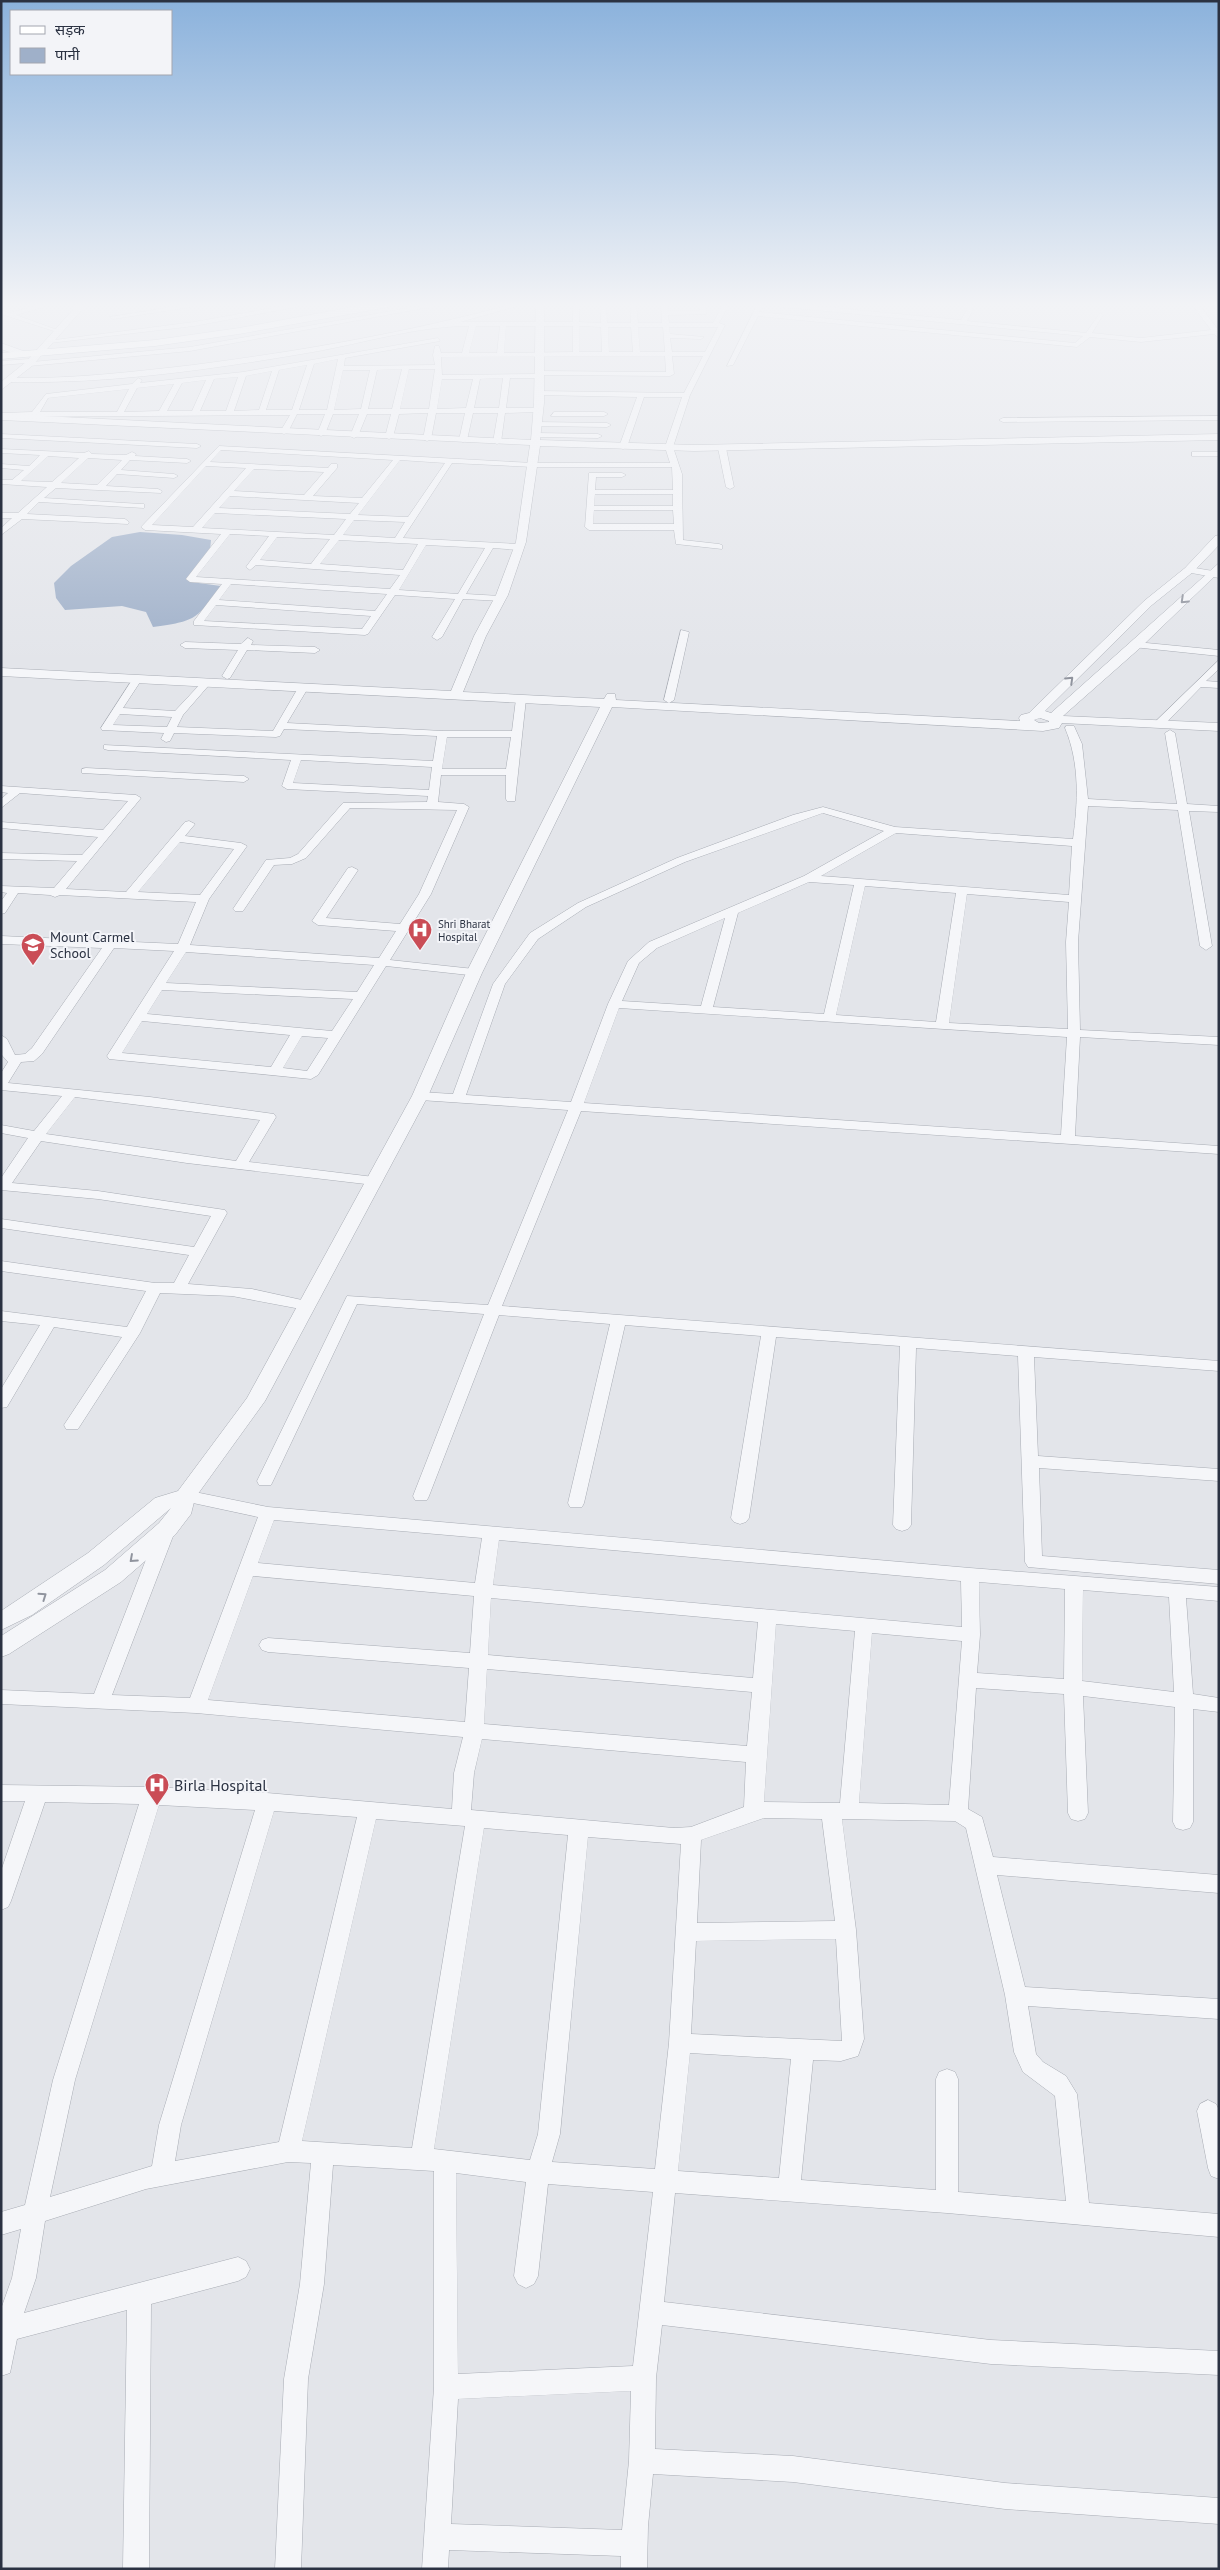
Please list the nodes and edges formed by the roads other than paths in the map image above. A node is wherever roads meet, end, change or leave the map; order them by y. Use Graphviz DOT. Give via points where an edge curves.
graph roads {
  1 [pos="66,423"];
  2 [pos="289,423"];
  3 [pos="326,423"];
  4 [pos="359,423"];
  5 [pos="394,423"];
  6 [pos="429,423"];
  7 [pos="468,423"];
  8 [pos="501,423"];
  9 [pos="514,423"];
  10 [pos="537,423"];
  11 [pos="580,423"];
  12 [pos="585,423"];
  13 [pos="602,423"];
  14 [pos="631,423"];
  15 [pos="677,423"];
  16 [pos="607,425"];
  17 [pos="34,431"];
  18 [pos="284,432"];
  19 [pos="321,434"];
  20 [pos="1,436"];
  21 [pos="354,436"];
  22 [pos="598,436"];
  23 [pos="28,437"];
  24 [pos="389,437"];
  25 [pos="1219,437"];
  26 [pos="427,439"];
  27 [pos="463,440"];
  28 [pos="102,441"];
  29 [pos="497,442"];
  30 [pos="144,444"];
  31 [pos="197,446"];
  32 [pos="623,447"];
  33 [pos="669,447"];
  34 [pos="722,448"];
  35 [pos="1,451"];
  36 [pos="46,454"];
  37 [pos="1195,454"];
  38 [pos="1219,454"];
  39 [pos="344,455"];
  40 [pos="86,456"];
  41 [pos="128,458"];
  42 [pos="398,458"];
  43 [pos="186,461"];
  44 [pos="449,462"];
  45 [pos="205,464"];
  46 [pos="675,464"];
  47 [pos="533,465"];
  48 [pos="1,466"];
  49 [pos="252,466"];
  50 [pos="30,468"];
  51 [pos="330,470"];
  52 [pos="115,472"];
  53 [pos="669,474"];
  54 [pos="678,474"];
  55 [pos="630,475"];
  56 [pos="174,476"];
  57 [pos="1,482"];
  58 [pos="14,483"];
  59 [pos="54,485"];
  60 [pos="100,487"];
  61 [pos="730,487"];
  62 [pos="158,491"];
  63 [pos="592,492"];
  64 [pos="677,492"];
  65 [pos="229,493"];
  66 [pos="307,498"];
  67 [pos="39,500"];
  68 [pos="363,501"];
  69 [pos="141,506"];
  70 [pos="591,508"];
  71 [pos="677,508"];
  72 [pos="214,510"];
  73 [pos="1,515"];
  74 [pos="21,516"];
  75 [pos="351,517"];
  76 [pos="410,520"];
  77 [pos="125,522"];
  78 [pos="680,527"];
  79 [pos="194,530"];
  80 [pos="227,532"];
  81 [pos="1,533"];
  82 [pos="274,535"];
  83 [pos="335,538"];
  84 [pos="1219,538"];
  85 [pos="396,542"];
  86 [pos="423,543"];
  87 [pos="490,546"];
  88 [pos="519,547"];
  89 [pos="719,547"];
  90 [pos="253,562"];
  91 [pos="314,566"];
  92 [pos="1189,570"];
  93 [pos="1216,572"];
  94 [pos="406,573"];
  95 [pos="229,581"];
  96 [pos="240,581"];
  97 [pos="393,592"];
  98 [pos="460,596"];
  99 [pos="500,599"];
  100 [pos="214,602"];
  101 [pos="376,614"];
  102 [pos="257,626"];
  103 [pos="684,632"];
  104 [pos="437,637"];
  105 [pos="185,645"];
  106 [pos="1136,645"];
  107 [pos="244,647"];
  108 [pos="315,650"];
  109 [pos="1219,653"];
  110 [pos="1219,663"];
  111 [pos="1,665"];
  112 [pos="1,672"];
  113 [pos="227,676"];
  114 [pos="138,679"];
  115 [pos="206,682"];
  116 [pos="1199,684"];
  117 [pos="1219,685"];
  118 [pos="303,688"];
  119 [pos="457,691"];
  120 [pos="521,699"];
  121 [pos="669,700"];
  122 [pos="610,701"];
  123 [pos="117,711"];
  124 [pos="178,714"];
  125 [pos="1031,719"];
  126 [pos="1055,720"];
  127 [pos="1159,724"];
  128 [pos="283,726"];
  129 [pos="1219,727"];
  130 [pos="1070,728"];
  131 [pos="169,732"];
  132 [pos="1170,733"];
  133 [pos="442,734"];
  134 [pos="516,734"];
  135 [pos="1219,735"];
  136 [pos="108,746"];
  137 [pos="297,758"];
  138 [pos="148,759"];
  139 [pos="437,768"];
  140 [pos="86,771"];
  141 [pos="511,772"];
  142 [pos="244,779"];
  143 [pos="1,789"];
  144 [pos="17,790"];
  145 [pos="433,799"];
  146 [pos="511,799"];
  147 [pos="1083,802"];
  148 [pos="1,805"];
  149 [pos="1182,808"];
  150 [pos="1219,809"];
  151 [pos="189,824"];
  152 [pos="1,825"];
  153 [pos="894,830"];
  154 [pos="106,834"];
  155 [pos="178,839"];
  156 [pos="1078,843"];
  157 [pos="1,856"];
  158 [pos="84,858"];
  159 [pos="352,870"];
  160 [pos="808,878"];
  161 [pos="860,883"];
  162 [pos="1,890"];
  163 [pos="14,890"];
  164 [pos="962,891"];
  165 [pos="55,894"];
  166 [pos="128,898"];
  167 [pos="203,899"];
  168 [pos="1074,899"];
  169 [pos="239,909"];
  170 [pos="1,911"];
  171 [pos="732,913"];
  172 [pos="404,928"];
  173 [pos="1,940"];
  174 [pos="109,946"];
  175 [pos="1206,946"];
  176 [pos="182,948"];
  177 [pos="384,961"];
  178 [pos="474,973"];
  179 [pos="158,986"];
  180 [pos="359,996"];
  181 [pos="614,1004"];
  182 [pos="706,1010"];
  183 [pos="138,1017"];
  184 [pos="829,1018"];
  185 [pos="942,1026"];
  186 [pos="299,1031"];
  187 [pos="1074,1032"];
  188 [pos="335,1034"];
  189 [pos="1,1039"];
  190 [pos="1219,1042"];
  191 [pos="17,1059"];
  192 [pos="275,1071"];
  193 [pos="1,1085"];
  194 [pos="71,1094"];
  195 [pos="420,1096"];
  196 [pos="458,1098"];
  197 [pos="576,1106"];
  198 [pos="1,1130"];
  199 [pos="36,1136"];
  200 [pos="1068,1140"];
  201 [pos="1219,1150"];
  202 [pos="240,1165"];
  203 [pos="5,1175"];
  204 [pos="374,1181"];
  205 [pos="1,1223"];
  206 [pos="198,1252"];
  207 [pos="1,1266"];
  208 [pos="179,1287"];
  209 [pos="155,1288"];
  210 [pos="306,1305"];
  211 [pos="493,1310"];
  212 [pos="1,1316"];
  213 [pos="619,1320"];
  214 [pos="50,1321"];
  215 [pos="769,1331"];
  216 [pos="132,1333"];
  217 [pos="908,1342"];
  218 [pos="1026,1351"];
  219 [pos="1219,1366"];
  220 [pos="1,1403"];
  221 [pos="72,1425"];
  222 [pos="1030,1462"];
  223 [pos="1219,1475"];
  224 [pos="265,1481"];
  225 [pos="185,1496"];
  226 [pos="421,1496"];
  227 [pos="576,1503"];
  228 [pos="268,1513"];
  229 [pos="740,1518"];
  230 [pos="902,1525"];
  231 [pos="166,1529"];
  232 [pos="491,1532"];
  233 [pos="248,1569"];
  234 [pos="970,1575"];
  235 [pos="1219,1577"];
  236 [pos="1074,1582"];
  237 [pos="482,1591"];
  238 [pos="1177,1591"];
  239 [pos="1219,1594"];
  240 [pos="768,1616"];
  241 [pos="1,1621"];
  242 [pos="864,1626"];
  243 [pos="971,1635"];
  244 [pos="268,1645"];
  245 [pos="1,1648"];
  246 [pos="478,1660"];
  247 [pos="967,1680"];
  248 [pos="762,1686"];
  249 [pos="1073,1687"];
  250 [pos="1,1697"];
  251 [pos="100,1702"];
  252 [pos="1184,1702"];
  253 [pos="1219,1705"];
  254 [pos="196,1706"];
  255 [pos="474,1731"];
  256 [pos="756,1755"];
  257 [pos="1,1793"];
  258 [pos="38,1793"];
  259 [pos="152,1795"];
  260 [pos="268,1801"];
  261 [pos="368,1811"];
  262 [pos="754,1812"];
  263 [pos="840,1812"];
  264 [pos="958,1813"];
  265 [pos="1078,1813"];
  266 [pos="469,1818"];
  267 [pos="1183,1822"];
  268 [pos="579,1828"];
  269 [pos="691,1835"];
  270 [pos="984,1865"];
  271 [pos="1219,1884"];
  272 [pos="1,1901"];
  273 [pos="846,1930"];
  274 [pos="686,1932"];
  275 [pos="1016,1996"];
  276 [pos="1219,2009"];
  277 [pos="680,2044"];
  278 [pos="803,2050"];
  279 [pos="947,2079"];
  280 [pos="1208,2112"];
  281 [pos="288,2151"];
  282 [pos="323,2153"];
  283 [pos="421,2160"];
  284 [pos="445,2161"];
  285 [pos="1219,2168"];
  286 [pos="538,2172"];
  287 [pos="162,2174"];
  288 [pos="666,2180"];
  289 [pos="789,2190"];
  290 [pos="947,2202"];
  291 [pos="35,2214"];
  292 [pos="1079,2214"];
  293 [pos="1,2224"];
  294 [pos="1219,2226"];
  295 [pos="238,2269"];
  296 [pos="526,2276"];
  297 [pos="140,2294"];
  298 [pos="650,2312"];
  299 [pos="6,2330"];
  300 [pos="1219,2363"];
  301 [pos="1,2364"];
  302 [pos="644,2378"];
  303 [pos="446,2387"];
  304 [pos="642,2461"];
  305 [pos="1219,2511"];
  306 [pos="438,2538"];
  307 [pos="634,2543"];
  308 [pos="136,2569"];
  309 [pos="288,2569"];
  310 [pos="435,2569"];
  311 [pos="634,2569"];
  1 -- 18 [label="street"];
  2 -- 18 [label="street"];
  3 -- 19 [label="street"];
  4 -- 21 [label="street"];
  5 -- 24 [label="street"];
  6 -- 26 [label="street"];
  7 -- 27 [label="street"];
  8 -- 29 [label="street"];
  9 -- 29 [label="street"];
  10 -- 47 [label="street"];
  11 -- 22 [label="street"];
  12 -- 32 [label="street"];
  13 -- 16 [label="street"];
  14 -- 32 [label="street"];
  15 -- 33 [label="street"];
  17 -- 23 [label="street"];
  18 -- 19 [label="street"];
  19 -- 21 [label="street"];
  20 -- 23 [label="street"];
  21 -- 24 [label="street"];
  23 -- 28 [label="street"];
  24 -- 26 [label="street"];
  25 -- 34 [label="street"];
  26 -- 27 [label="street"];
  27 -- 29 [label="street"];
  28 -- 30 [label="street"];
  28 -- 40 [label="street"];
  30 -- 31 [label="street"];
  30 -- 41 [label="street"];
  32 -- 33 [label="street"];
  33 -- 34 [label="street"];
  33 -- 46 [label="street"];
  34 -- 61 [label="street"];
  35 -- 36 [label="street"];
  36 -- 40 [label="street"];
  36 -- 50 [label="street"];
  37 -- 38 [label="street"];
  39 -- 42 [label="street"];
  39 -- 45 [label="street" via="218,448"];
  39 -- 51 [label="street"];
  40 -- 41 [label="street"];
  40 -- 59 [label="street"];
  41 -- 43 [label="street"];
  41 -- 52 [label="street"];
  42 -- 44 [label="street"];
  42 -- 68 [label="street"];
  44 -- 47 [label="street"];
  44 -- 76 [label="street"];
  45 -- 49 [label="street"];
  45 -- 79 [label="street" via="145,527"];
  46 -- 47 [label="street"];
  46 -- 54 [label="street"];
  47 -- 88 [label="street"];
  48 -- 50 [label="street"];
  49 -- 51 [label="street"];
  49 -- 65 [label="street"];
  50 -- 58 [label="street"];
  51 -- 66 [label="street"];
  52 -- 56 [label="street"];
  52 -- 60 [label="street"];
  53 -- 54 [label="street"];
  54 -- 64 [label="street"];
  55 -- 63 [label="street" via="592,475"];
  57 -- 58 [label="street"];
  58 -- 59 [label="street"];
  59 -- 60 [label="street"];
  59 -- 67 [label="street"];
  60 -- 62 [label="street"];
  63 -- 64 [label="street"];
  63 -- 70 [label="street"];
  64 -- 71 [label="street"];
  65 -- 66 [label="street"];
  65 -- 72 [label="street"];
  66 -- 68 [label="street"];
  67 -- 69 [label="street"];
  67 -- 74 [label="street"];
  68 -- 75 [label="street"];
  70 -- 71 [label="street"];
  70 -- 78 [label="street" via="589,527"];
  71 -- 78 [label="street"];
  72 -- 75 [label="street"];
  72 -- 79 [label="street"];
  73 -- 74 [label="street"];
  74 -- 77 [label="street"];
  74 -- 81 [label="street"];
  75 -- 76 [label="street"];
  75 -- 83 [label="street"];
  76 -- 85 [label="street"];
  78 -- 89 [label="street" via="679,542"];
  79 -- 80 [label="street"];
  80 -- 82 [label="street"];
  80 -- 95 [label="street" via="190,579"];
  82 -- 83 [label="street"];
  82 -- 90 [label="street"];
  83 -- 85 [label="street"];
  83 -- 91 [label="street"];
  84 -- 92 [label="street"];
  85 -- 86 [label="street"];
  86 -- 87 [label="street"];
  86 -- 94 [label="street"];
  87 -- 88 [label="street"];
  87 -- 98 [label="street"];
  88 -- 99 [label="street"];
  90 -- 91 [label="street"];
  90 -- 96 [label="street"];
  91 -- 94 [label="street"];
  92 -- 93 [label="street"];
  125 -- 92 [label="street, one-way" via="1148,603"];
  93 -- 106 [label="street, one-way"];
  94 -- 97 [label="street"];
  95 -- 96 [label="street"];
  95 -- 100 [label="street"];
  96 -- 97 [label="street"];
  97 -- 98 [label="street"];
  97 -- 101 [label="street"];
  98 -- 99 [label="street"];
  98 -- 104 [label="street"];
  99 -- 119 [label="street"];
  100 -- 101 [label="street"];
  100 -- 102 [label="street" via="197,623"];
  101 -- 102 [label="street" via="365,632"];
  102 -- 107 [label="street"];
  103 -- 121 [label="street"];
  105 -- 107 [label="street"];
  106 -- 109 [label="street"];
  106 -- 126 [label="street"];
  107 -- 108 [label="street"];
  107 -- 113 [label="street"];
  110 -- 116 [label="street"];
  111 -- 113 [label="street"];
  112 -- 114 [label="street"];
  113 -- 119 [label="street"];
  114 -- 115 [label="street"];
  114 -- 123 [label="street"];
  115 -- 118 [label="street"];
  115 -- 124 [label="street"];
  116 -- 117 [label="street"];
  116 -- 127 [label="street"];
  118 -- 119 [label="street"];
  118 -- 128 [label="street"];
  119 -- 120 [label="street"];
  119 -- 122 [label="street"];
  120 -- 122 [label="street"];
  120 -- 134 [label="street"];
  121 -- 122 [label="street"];
  121 -- 125 [label="street"];
  122 -- 125 [label="street"];
  122 -- 178 [label="street"];
  123 -- 124 [label="street"];
  123 -- 131 [label="street" via="106,728"];
  124 -- 131 [label="street"];
  125 -- 126 [label="street" via="1042,727"];
  126 -- 127 [label="street"];
  126 -- 130 [label="street"];
  127 -- 129 [label="street"];
  128 -- 131 [label="street" via="280,732 272,735"];
  128 -- 133 [label="street"];
  130 -- 132 [label="street"];
  130 -- 147 [label="street" via="1077,744"];
  131 -- 138 [label="street"];
  132 -- 135 [label="street"];
  132 -- 149 [label="street"];
  133 -- 134 [label="street"];
  133 -- 139 [label="street"];
  134 -- 141 [label="street"];
  136 -- 138 [label="street"];
  137 -- 138 [label="street"];
  137 -- 139 [label="street"];
  137 -- 145 [label="street" via="287,786"];
  138 -- 140 [label="street"];
  138 -- 142 [label="street"];
  139 -- 141 [label="street"];
  139 -- 145 [label="street"];
  141 -- 146 [label="street"];
  143 -- 144 [label="street"];
  144 -- 148 [label="street"];
  144 -- 154 [label="street" via="136,798"];
  145 -- 169 [label="street" via="347,805 302,856 270,862"];
  145 -- 172 [label="street" via="464,807 425,894"];
  147 -- 149 [label="street"];
  147 -- 156 [label="street"];
  149 -- 150 [label="street"];
  149 -- 175 [label="street"];
  151 -- 155 [label="street"];
  152 -- 154 [label="street"];
  153 -- 156 [label="street"];
  153 -- 160 [label="street"];
  153 -- 196 [label="street" via="823,810 681,860 582,905 534,936 500,984"];
  154 -- 158 [label="street"];
  155 -- 166 [label="street"];
  155 -- 167 [label="street" via="242,846"];
  156 -- 168 [label="street"];
  157 -- 158 [label="street"];
  158 -- 165 [label="street"];
  159 -- 172 [label="street" via="318,921"];
  160 -- 161 [label="street"];
  160 -- 171 [label="street"];
  161 -- 164 [label="street"];
  161 -- 184 [label="street"];
  162 -- 163 [label="street"];
  163 -- 165 [label="street"];
  163 -- 170 [label="street"];
  164 -- 168 [label="street"];
  164 -- 185 [label="street"];
  165 -- 166 [label="street"];
  166 -- 167 [label="street"];
  167 -- 176 [label="street"];
  168 -- 187 [label="street"];
  171 -- 181 [label="street" via="653,946 634,960"];
  171 -- 182 [label="street"];
  172 -- 177 [label="street"];
  173 -- 174 [label="street"];
  174 -- 176 [label="street"];
  174 -- 191 [label="street" via="37,1051 29,1058"];
  176 -- 177 [label="street"];
  176 -- 179 [label="street"];
  177 -- 178 [label="street"];
  177 -- 180 [label="street"];
  178 -- 195 [label="street"];
  179 -- 180 [label="street"];
  179 -- 183 [label="street"];
  180 -- 188 [label="street"];
  181 -- 182 [label="street"];
  181 -- 197 [label="street"];
  182 -- 184 [label="street"];
  183 -- 186 [label="street"];
  183 -- 192 [label="street" via="114,1056"];
  184 -- 185 [label="street"];
  185 -- 187 [label="street"];
  186 -- 188 [label="street"];
  186 -- 192 [label="street"];
  187 -- 190 [label="street"];
  187 -- 200 [label="street"];
  188 -- 192 [label="street" via="311,1075"];
  189 -- 191 [label="street" via="10,1059"];
  191 -- 193 [label="street"];
  193 -- 194 [label="street"];
  194 -- 199 [label="street"];
  194 -- 202 [label="street" via="270,1117"];
  195 -- 196 [label="street"];
  195 -- 204 [label="street"];
  196 -- 197 [label="street"];
  197 -- 200 [label="street"];
  197 -- 211 [label="street"];
  198 -- 199 [label="street"];
  199 -- 202 [label="street"];
  199 -- 203 [label="street"];
  200 -- 201 [label="street"];
  202 -- 204 [label="street"];
  203 -- 206 [label="street" via="3,1186 98,1195 220,1213"];
  204 -- 210 [label="street"];
  205 -- 206 [label="street"];
  206 -- 208 [label="street"];
  207 -- 209 [label="street"];
  208 -- 209 [label="street"];
  208 -- 210 [label="street"];
  209 -- 216 [label="street"];
  210 -- 225 [label="street" via="256,1401"];
  211 -- 213 [label="street"];
  211 -- 224 [label="street" via="352,1299"];
  211 -- 226 [label="street"];
  212 -- 214 [label="street"];
  213 -- 215 [label="street"];
  213 -- 227 [label="street"];
  214 -- 216 [label="street"];
  214 -- 220 [label="street"];
  215 -- 217 [label="street"];
  215 -- 229 [label="street"];
  216 -- 221 [label="street"];
  217 -- 218 [label="street"];
  217 -- 230 [label="street"];
  218 -- 219 [label="street"];
  218 -- 222 [label="street"];
  222 -- 223 [label="street"];
  222 -- 235 [label="street" via="1034,1562"];
  225 -- 228 [label="street"];
  225 -- 231 [label="street" via="180,1514"];
  241 -- 225 [label="street, one-way" via="24,1609 96,1559 162,1503"];
  228 -- 232 [label="street"];
  228 -- 233 [label="street"];
  231 -- 245 [label="street, one-way" via="113,1576"];
  231 -- 251 [label="street"];
  232 -- 234 [label="street"];
  232 -- 237 [label="street"];
  233 -- 237 [label="street"];
  233 -- 254 [label="street"];
  234 -- 236 [label="street"];
  234 -- 243 [label="street"];
  236 -- 238 [label="street"];
  236 -- 249 [label="street"];
  237 -- 240 [label="street"];
  237 -- 246 [label="street"];
  238 -- 239 [label="street"];
  238 -- 252 [label="street"];
  240 -- 242 [label="street"];
  240 -- 248 [label="street"];
  242 -- 243 [label="street"];
  242 -- 263 [label="street"];
  243 -- 247 [label="street"];
  244 -- 246 [label="street"];
  246 -- 248 [label="street" via="526,1667"];
  246 -- 255 [label="street"];
  247 -- 249 [label="street"];
  247 -- 264 [label="street"];
  248 -- 256 [label="street"];
  249 -- 252 [label="street"];
  249 -- 265 [label="street"];
  250 -- 251 [label="street"];
  251 -- 254 [label="street"];
  252 -- 253 [label="street"];
  252 -- 267 [label="street"];
  254 -- 255 [label="street"];
  255 -- 256 [label="street"];
  255 -- 266 [label="street" via="464,1773"];
  256 -- 262 [label="street"];
  257 -- 258 [label="street"];
  258 -- 259 [label="street"];
  258 -- 272 [label="street"];
  259 -- 260 [label="street"];
  259 -- 291 [label="street" via="64,2080"];
  260 -- 261 [label="street"];
  260 -- 287 [label="street" via="170,2124"];
  261 -- 266 [label="street"];
  261 -- 281 [label="street"];
  262 -- 263 [label="street"];
  262 -- 269 [label="street"];
  263 -- 264 [label="street"];
  263 -- 273 [label="street"];
  264 -- 270 [label="street" via="975,1824"];
  266 -- 268 [label="street"];
  266 -- 283 [label="street"];
  268 -- 269 [label="street"];
  268 -- 286 [label="street" via="549,2134"];
  269 -- 274 [label="street"];
  270 -- 271 [label="street"];
  270 -- 275 [label="street"];
  273 -- 274 [label="street"];
  273 -- 278 [label="street" via="853,2039 850,2049"];
  274 -- 277 [label="street"];
  275 -- 276 [label="street"];
  275 -- 292 [label="street" via="1028,2061 1063,2086 1066,2094"];
  277 -- 278 [label="street"];
  277 -- 288 [label="street"];
  278 -- 289 [label="street"];
  279 -- 290 [label="street"];
  280 -- 285 [label="street"];
  281 -- 282 [label="street"];
  281 -- 287 [label="street"];
  282 -- 283 [label="street"];
  282 -- 309 [label="street" via="312,2284 296,2379"];
  283 -- 284 [label="street"];
  284 -- 286 [label="street"];
  284 -- 303 [label="street"];
  286 -- 288 [label="street"];
  286 -- 296 [label="street"];
  287 -- 291 [label="street"];
  288 -- 289 [label="street"];
  288 -- 298 [label="street"];
  289 -- 290 [label="street"];
  290 -- 292 [label="street"];
  291 -- 293 [label="street"];
  291 -- 299 [label="street" via="24,2278"];
  292 -- 294 [label="street"];
  295 -- 297 [label="street"];
  297 -- 299 [label="street"];
  297 -- 308 [label="street"];
  298 -- 300 [label="street" via="991,2352"];
  298 -- 302 [label="street"];
  299 -- 301 [label="street"];
  302 -- 303 [label="street"];
  302 -- 304 [label="street"];
  303 -- 306 [label="street"];
  304 -- 305 [label="street" via="793,2469 1005,2496"];
  304 -- 307 [label="street"];
  306 -- 307 [label="street"];
  306 -- 310 [label="street"];
  307 -- 311 [label="street"];
}
